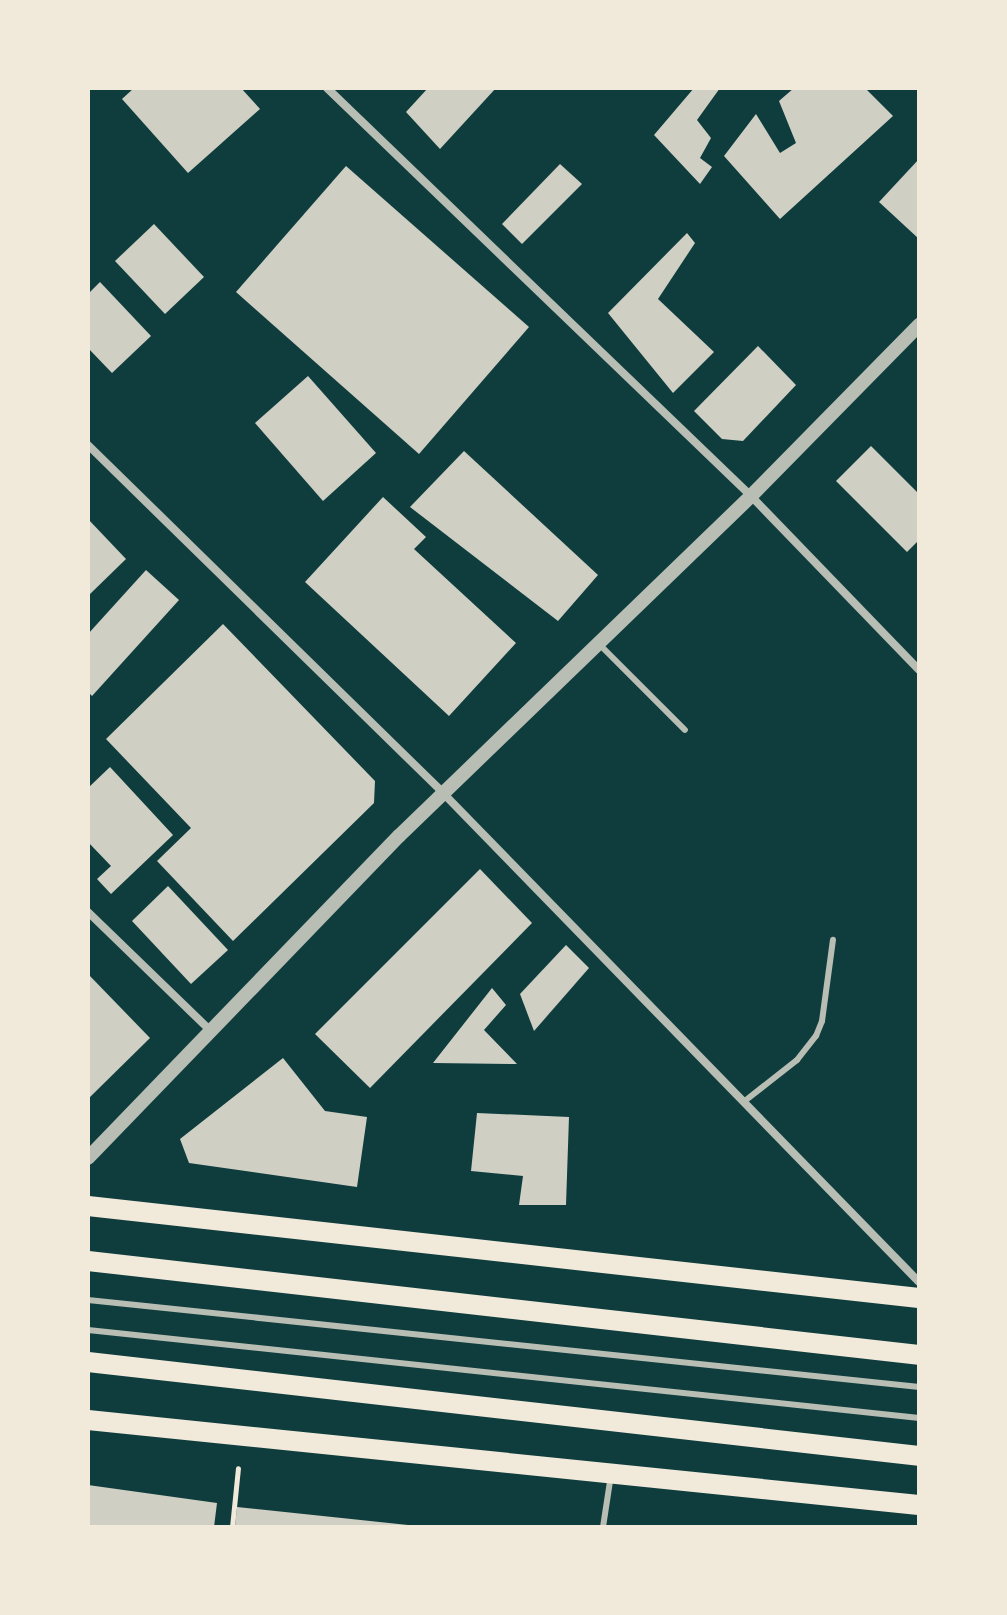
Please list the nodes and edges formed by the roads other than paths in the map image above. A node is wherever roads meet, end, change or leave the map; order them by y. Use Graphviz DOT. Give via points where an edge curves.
graph roads {
  1 [pos="327,88"];
  2 [pos="919,325"];
  3 [pos="88,445"];
  4 [pos="751,496"];
  5 [pos="597,642"];
  6 [pos="919,670"];
  7 [pos="685,730"];
  8 [pos="443,793"];
  9 [pos="88,912"];
  10 [pos="833,940"];
  11 [pos="211,1032"];
  12 [pos="746,1100"];
  13 [pos="88,1158"];
  14 [pos="88,1206"];
  15 [pos="88,1261"];
  16 [pos="919,1282"];
  17 [pos="919,1298"];
  18 [pos="88,1300"];
  19 [pos="88,1330"];
  20 [pos="919,1355"];
  21 [pos="88,1362"];
  22 [pos="919,1387"];
  23 [pos="919,1418"];
  24 [pos="88,1420"];
  25 [pos="919,1456"];
  26 [pos="612,1473"];
  27 [pos="919,1505"];
  28 [pos="603,1527"];
  1 -- 4 [label="street"];
  2 -- 4 [label="street"];
  3 -- 8 [label="street"];
  4 -- 5 [label="street"];
  4 -- 6 [label="street"];
  5 -- 7 [label="lane"];
  5 -- 8 [label="street"];
  8 -- 11 [label="street"];
  8 -- 12 [label="street"];
  9 -- 11 [label="street"];
  10 -- 12 [label="lane" via="816,1036 797,1060"];
  11 -- 13 [label="street"];
  12 -- 16 [label="street"];
  14 -- 17 [label="main road"];
  15 -- 20 [label="main road"];
  18 -- 22 [label="lane"];
  19 -- 23 [label="lane"];
  21 -- 25 [label="main road"];
  24 -- 26 [label="main road"];
  26 -- 27 [label="main road"];
  26 -- 28 [label="lane"];
}
